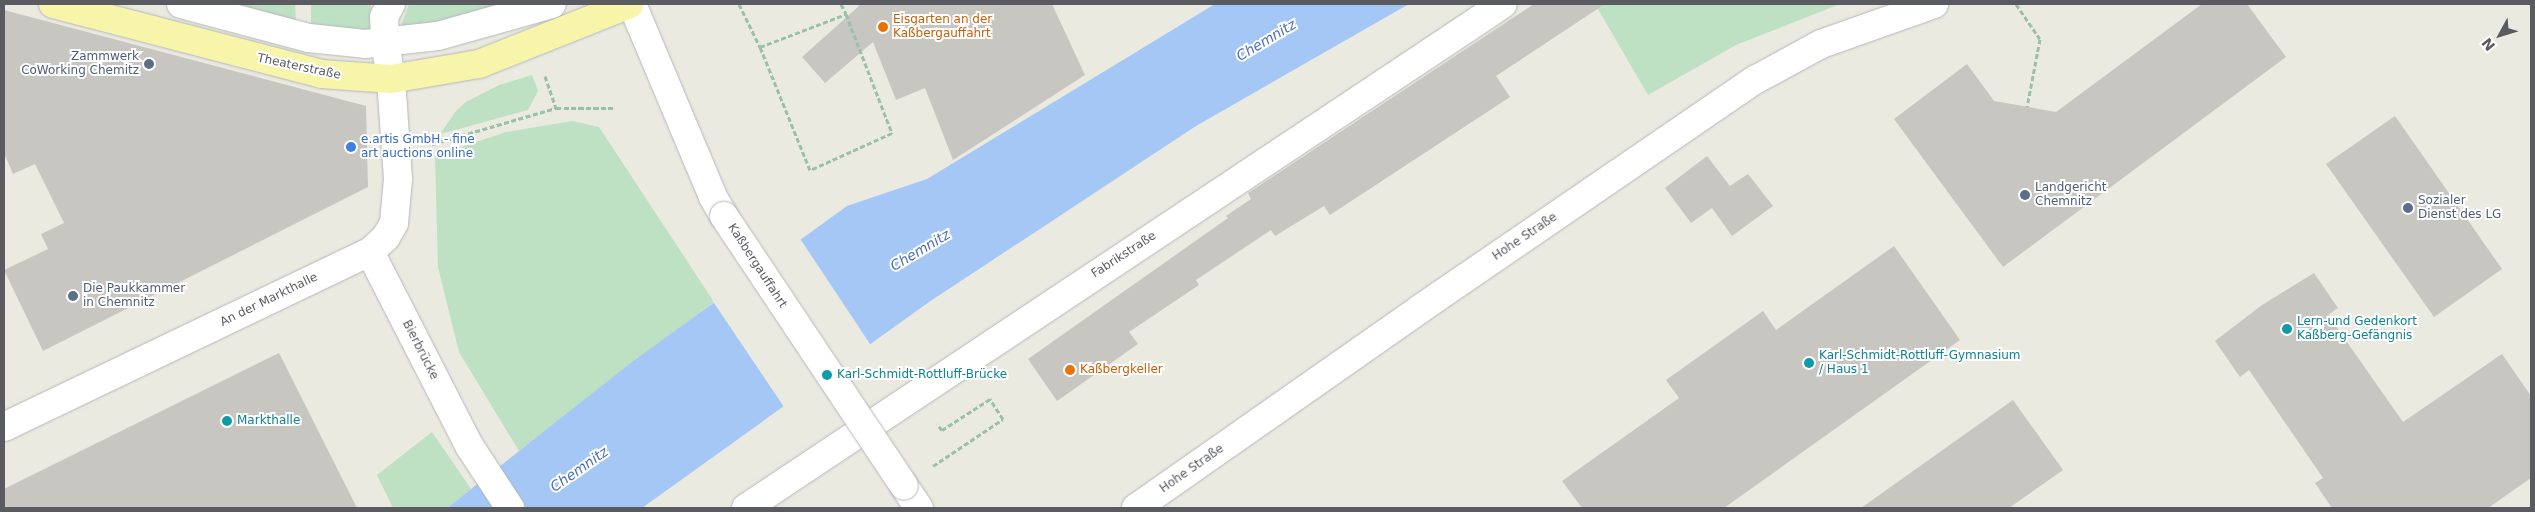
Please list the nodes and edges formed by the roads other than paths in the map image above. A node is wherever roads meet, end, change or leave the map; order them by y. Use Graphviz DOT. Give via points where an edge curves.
graph roads {
  1 [pos="53,4"];
  2 [pos="180,4"];
  3 [pos="391,4"];
  4 [pos="552,4"];
  5 [pos="631,4"];
  6 [pos="1504,4"];
  7 [pos="1934,4"];
  8 [pos="385,42"];
  9 [pos="391,79"];
  10 [pos="370,252"];
  11 [pos="4,427"];
  12 [pos="510,508"];
  13 [pos="746,508"];
  14 [pos="919,508"];
  15 [pos="1136,508"];
  1 -- 9 [label="main road, Theaterstraße" via="322,74"];
  2 -- 8 [label="street" via="309,38 365,44"];
  3 -- 8 [label="street, An der Markthalle" via="384,17"];
  4 -- 8 [label="street" via="480,26"];
  5 -- 9 [label="main road, Theaterstraße" via="479,64"];
  5 -- 14 [label="street, Kaßbergauffahrt, bridge" via="713,197"];
  6 -- 13 [label="street, Fabrikstraße"];
  7 -- 15 [label="street, Hohe Straße" via="1821,44 1755,80 1428,303"];
  8 -- 9 [label="street, An der Markthalle"];
  9 -- 10 [label="street, An der Markthalle" via="398,179 394,223 386,237"];
  10 -- 11 [label="street, An der Markthalle"];
  10 -- 12 [label="street, Bierbrücke" via="470,447"];
}
